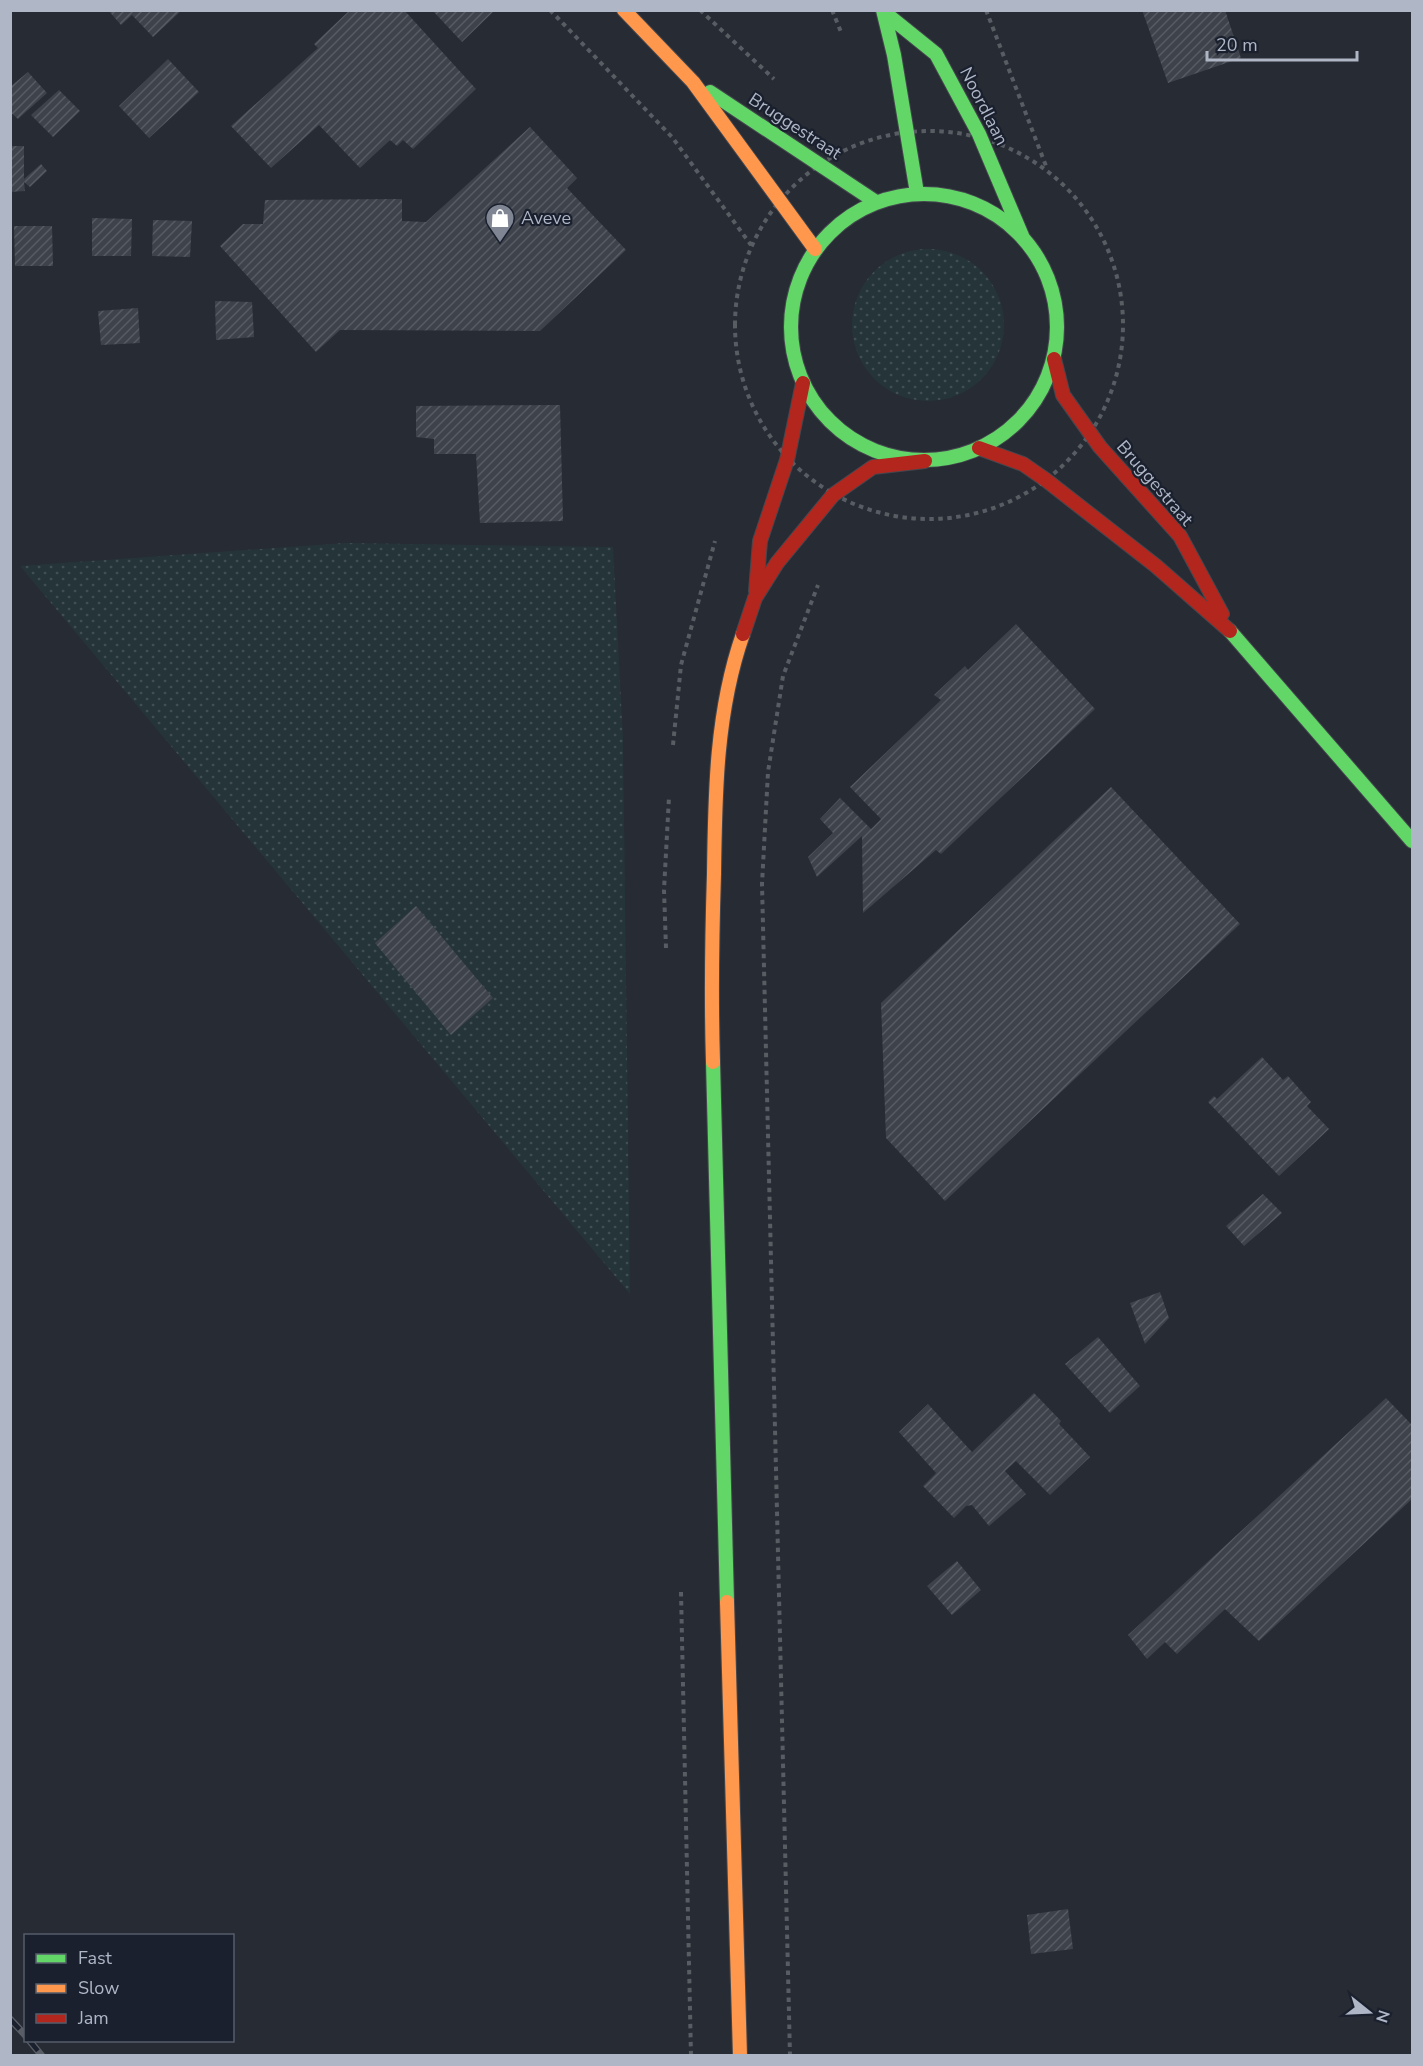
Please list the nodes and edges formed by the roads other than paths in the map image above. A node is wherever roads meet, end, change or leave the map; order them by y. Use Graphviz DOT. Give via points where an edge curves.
graph roads {
  1 [pos="624,10"];
  2 [pos="884,11"];
  3 [pos="693,82"];
  4 [pos="917,193"];
  5 [pos="876,202"];
  6 [pos="1023,238"];
  7 [pos="815,249"];
  8 [pos="1054,359"];
  9 [pos="803,383"];
  10 [pos="979,448"];
  11 [pos="925,460"];
  12 [pos="755,598"];
  13 [pos="1231,632"];
  14 [pos="1413,841"];
  15 [pos="740,2055"];
  1 -- 3 [label="main road, Bruggestraat"];
  2 -- 4 [label="main road, Noordlaan" via="894,51 907,157"];
  2 -- 6 [label="main road, Noordlaan" via="936,54 980,134"];
  3 -- 5 [label="main road, Bruggestraat"];
  3 -- 7 [label="main road, Bruggestraat"];
  4 -- 5 [label="main road"];
  4 -- 6 [label="main road" via="976,203"];
  5 -- 7 [label="main road" via="842,221"];
  6 -- 8 [label="main road" via="1042,264 1054,294"];
  7 -- 9 [label="main road" via="799,280 791,315 793,350"];
  8 -- 10 [label="main road" via="1038,396 1013,426"];
  8 -- 13 [label="main road, Bruggestraat" via="1062,395 1100,447 1180,536"];
  9 -- 11 [label="main road" via="823,415 853,440 887,455"];
  9 -- 12 [label="main road" via="787,460 760,541"];
  10 -- 11 [label="main road" via="953,457"];
  10 -- 13 [label="main road, Bruggestraat" via="1023,464 1046,480 1156,566"];
  11 -- 12 [label="main road" via="873,467 833,495 777,563"];
  12 -- 15 [label="main road" via="735,656 716,766 711,1007"];
  13 -- 14 [label="main road, Bruggestraat"];
}
